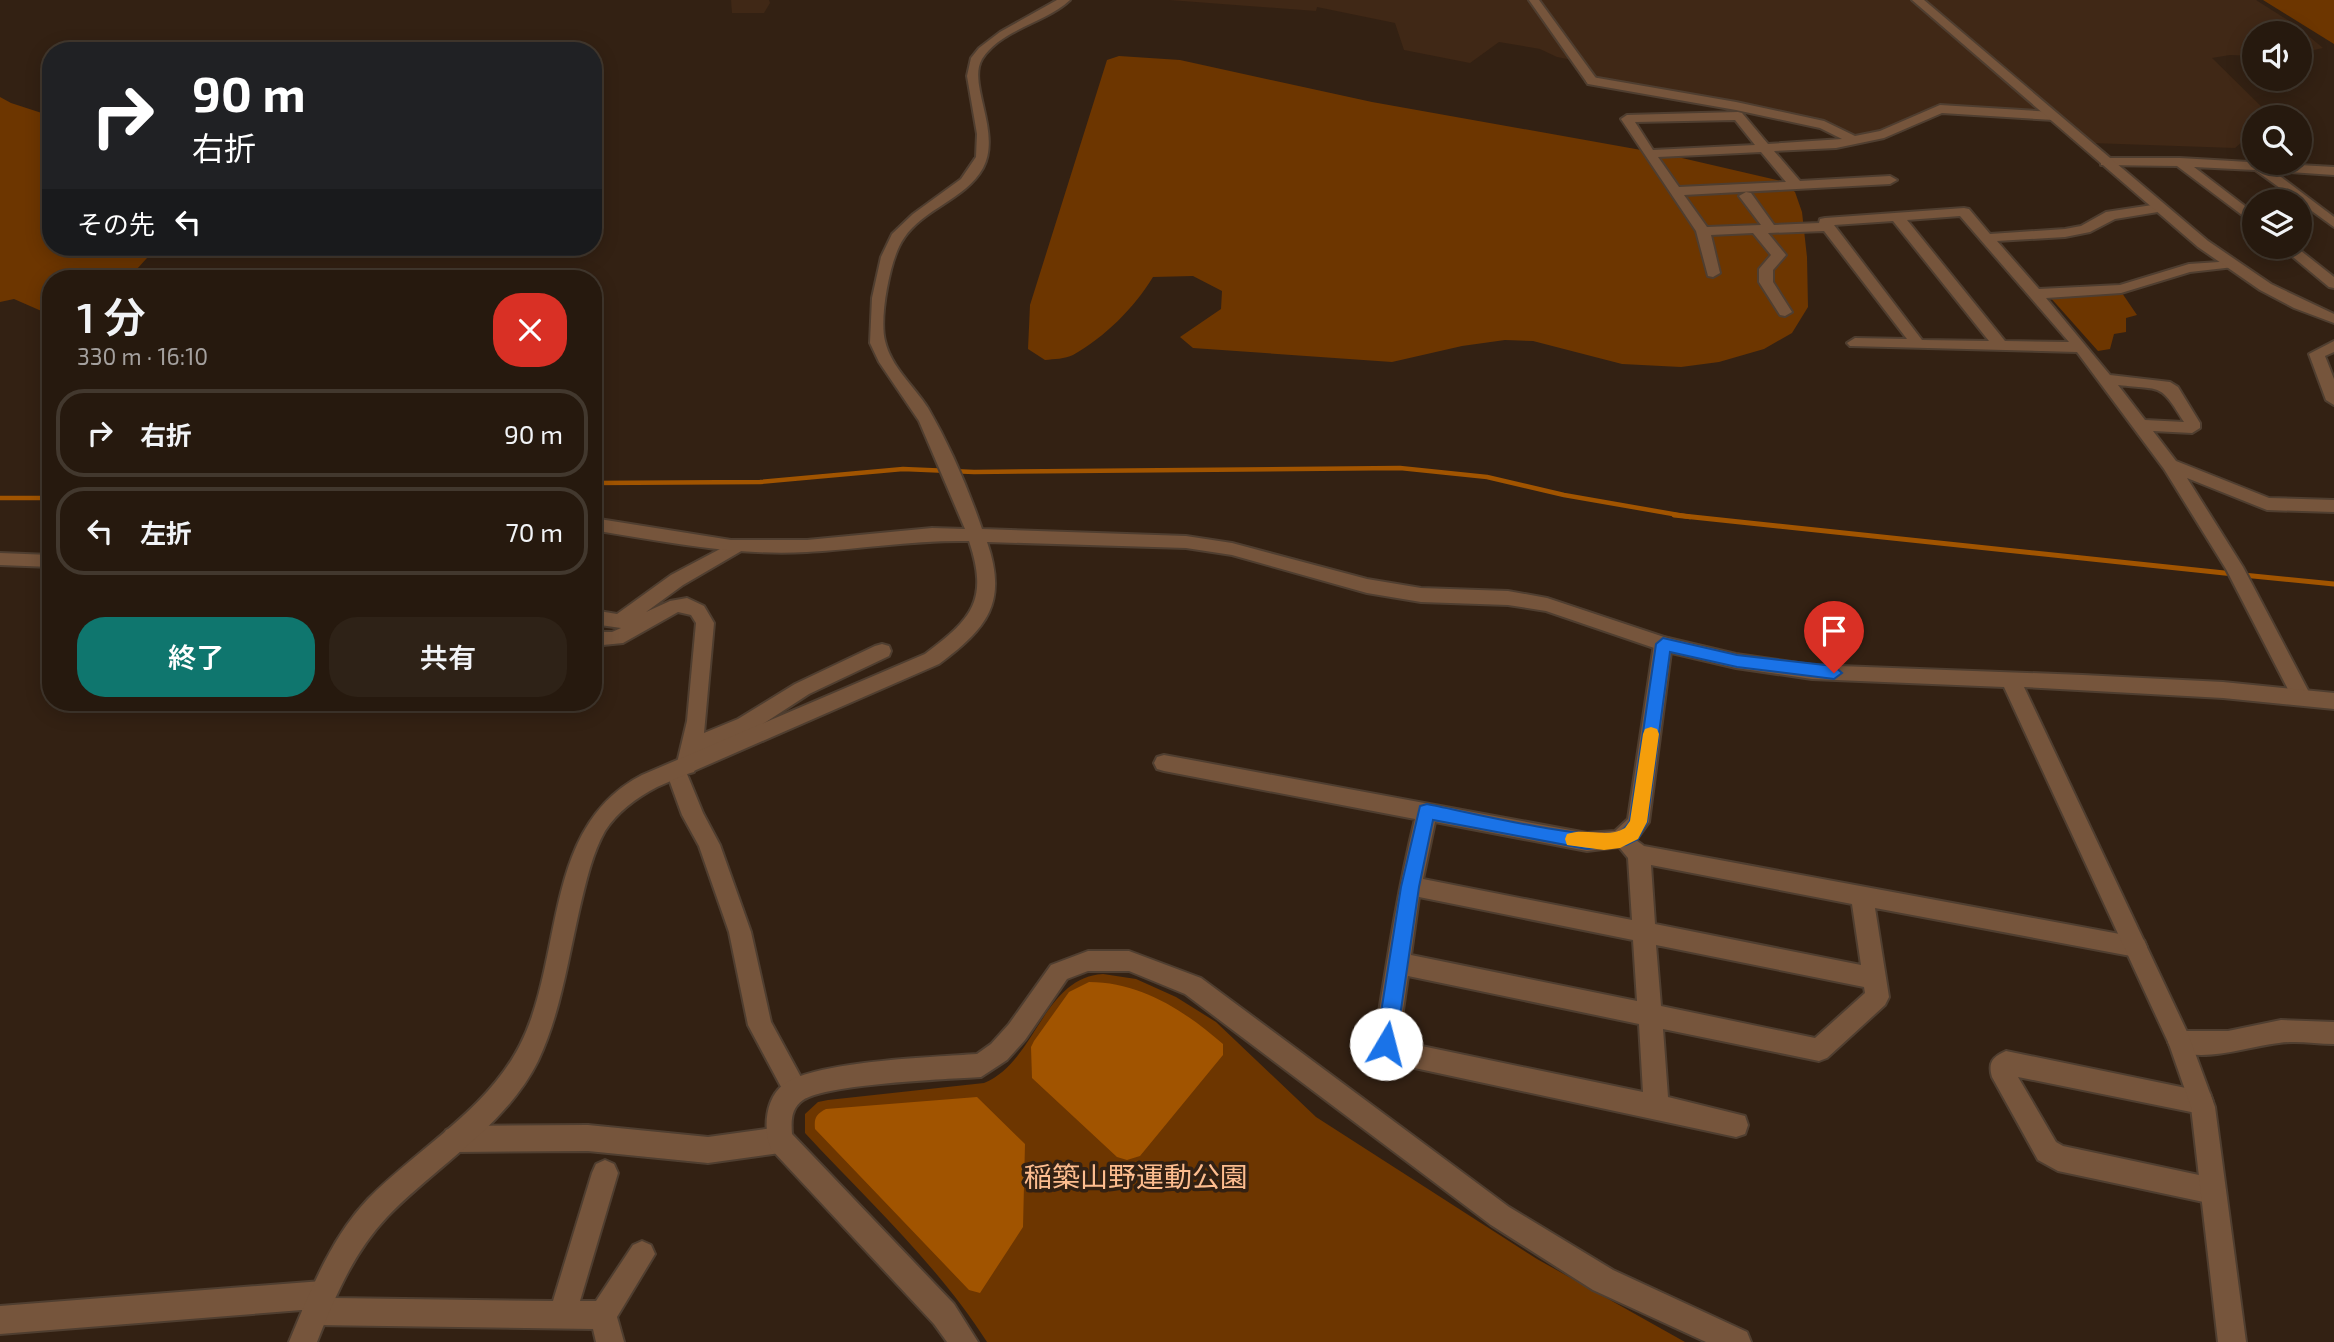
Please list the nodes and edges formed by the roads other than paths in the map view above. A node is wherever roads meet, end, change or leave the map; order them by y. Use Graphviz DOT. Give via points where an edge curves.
graph roads {
  1 [pos="1065,0"];
  2 [pos="1534,0"];
  3 [pos="1917,0"];
  4 [pos="2053,116"];
  5 [pos="1853,140"];
  6 [pos="1765,148"];
  7 [pos="1649,154"];
  8 [pos="2106,162"];
  9 [pos="2180,162"];
  10 [pos="2242,165"];
  11 [pos="2312,170"];
  12 [pos="2333,171"];
  13 [pos="2270,175"];
  14 [pos="1890,180"];
  15 [pos="1796,185"];
  16 [pos="1676,191"];
  17 [pos="1746,196"];
  18 [pos="2159,208"];
  19 [pos="2242,211"];
  20 [pos="1896,216"];
  21 [pos="2334,223"];
  22 [pos="1828,227"];
  23 [pos="1764,229"];
  24 [pos="1703,231"];
  25 [pos="1987,238"];
  26 [pos="2303,259"];
  27 [pos="2229,264"];
  28 [pos="1713,272"];
  29 [pos="2334,284"];
  30 [pos="2036,294"];
  31 [pos="2334,311"];
  32 [pos="1785,312"];
  33 [pos="2316,313"];
  34 [pos="2334,319"];
  35 [pos="1855,343"];
  36 [pos="1918,344"];
  37 [pos="2000,345"];
  38 [pos="2081,346"];
  39 [pos="2334,346"];
  40 [pos="2105,379"];
  41 [pos="2334,400"];
  42 [pos="2139,425"];
  43 [pos="2170,465"];
  44 [pos="2334,506"];
  45 [pos="602,525"];
  46 [pos="976,534"];
  47 [pos="737,546"];
  48 [pos="0,559"];
  49 [pos="42,561"];
  50 [pos="602,618"];
  51 [pos="602,638"];
  52 [pos="1663,644"];
  53 [pos="882,652"];
  54 [pos="2011,680"];
  55 [pos="2301,696"];
  56 [pos="2334,701"];
  57 [pos="692,746"];
  58 [pos="1164,763"];
  59 [pos="681,768"];
  60 [pos="1427,811"];
  61 [pos="1620,840"];
  62 [pos="1639,853"];
  63 [pos="1410,887"];
  64 [pos="1862,896"];
  65 [pos="1645,934"];
  66 [pos="2136,947"];
  67 [pos="1398,963"];
  68 [pos="1874,978"];
  69 [pos="1651,1016"];
  70 [pos="2334,1032"];
  71 [pos="2179,1042"];
  72 [pos="796,1090"];
  73 [pos="2201,1102"];
  74 [pos="1656,1107"];
  75 [pos="1736,1125"];
  76 [pos="455,1139"];
  77 [pos="780,1140"];
  78 [pos="605,1173"];
  79 [pos="2213,1191"];
  80 [pos="642,1254"];
  81 [pos="318,1303"];
  82 [pos="562,1315"];
  83 [pos="603,1315"];
  84 [pos="0,1320"];
  85 [pos="303,1342"];
  86 [pos="610,1342"];
  87 [pos="964,1342"];
  88 [pos="1737,1342"];
  89 [pos="2232,1342"];
  1 -- 46 [label="street" via="976,58 973,71 984,141 982,157 951,194 898,236 886,269 876,338 921,411"];
  2 -- 5 [label="street" via="1592,80 1824,125"];
  3 -- 4 [label="street"];
  4 -- 5 [label="street" via="1940,109 1884,134"];
  4 -- 8 [label="street"];
  5 -- 6 [label="street"];
  6 -- 7 [label="street"];
  6 -- 7 [label="street" via="1738,116 1627,119"];
  6 -- 15 [label="street"];
  7 -- 16 [label="street"];
  8 -- 9 [label="street"];
  8 -- 18 [label="street"];
  9 -- 10 [label="street"];
  9 -- 19 [label="street"];
  11 -- 12 [label="street"];
  13 -- 21 [label="street"];
  14 -- 15 [label="street"];
  15 -- 16 [label="street"];
  16 -- 24 [label="street"];
  17 -- 23 [label="street"];
  18 -- 25 [label="street" via="2111,215 2085,229 2065,233"];
  18 -- 27 [label="street"];
  20 -- 22 [label="street" via="1825,222"];
  20 -- 25 [label="street" via="1964,212"];
  20 -- 37 [label="street"];
  22 -- 23 [label="street"];
  22 -- 36 [label="street"];
  23 -- 24 [label="street"];
  23 -- 32 [label="street" via="1780,255 1766,269 1766,282"];
  24 -- 28 [label="street"];
  25 -- 30 [label="street"];
  26 -- 29 [label="street"];
  27 -- 30 [label="street" via="2189,268 2121,289"];
  27 -- 33 [label="street"];
  30 -- 38 [label="street"];
  31 -- 33 [label="street"];
  33 -- 34 [label="street"];
  35 -- 36 [label="street"];
  36 -- 37 [label="street"];
  37 -- 38 [label="street"];
  38 -- 40 [label="street"];
  39 -- 41 [label="street" via="2317,354"];
  40 -- 42 [label="street"];
  40 -- 42 [label="street" via="2164,385 2172,390 2192,428"];
  42 -- 43 [label="street"];
  43 -- 44 [label="street" via="2267,504"];
  43 -- 55 [label="street" via="2234,566"];
  45 -- 47 [label="street"];
  46 -- 47 [label="street" via="807,546"];
  46 -- 52 [label="street" via="1186,542 1367,586 1546,605"];
  46 -- 59 [label="street" via="988,586 980,610 954,643 932,659"];
  47 -- 50 [label="street" via="677,580 620,621"];
  48 -- 49 [label="street"];
  51 -- 57 [label="street" via="618,637 675,606 693,606 700,611 705,623"];
  52 -- 54 [label="street" via="1737,661 1812,671"];
  52 -- 61 [label="street" via="1638,822 1631,834"];
  53 -- 57 [label="street" via="802,689 745,725"];
  54 -- 55 [label="street"];
  54 -- 66 [label="street"];
  55 -- 56 [label="street"];
  57 -- 59 [label="street"];
  58 -- 60 [label="street"];
  59 -- 72 [label="street" via="692,814 709,845 740,932 760,1025"];
  59 -- 76 [label="street" via="630,792 614,803 598,825 579,873 547,1013 528,1056"];
  60 -- 61 [label="street" via="1587,842"];
  60 -- 63 [label="street"];
  61 -- 62 [label="street"];
  62 -- 64 [label="street"];
  62 -- 65 [label="street"];
  63 -- 65 [label="street"];
  63 -- 67 [label="street"];
  64 -- 66 [label="street"];
  64 -- 68 [label="street"];
  65 -- 68 [label="street"];
  65 -- 69 [label="street"];
  66 -- 71 [label="street"];
  67 -- 69 [label="street"];
  67 -- 74 [label="street" via="1386,1044 1410,1055"];
  68 -- 69 [label="street" via="1877,997 1819,1050"];
  69 -- 74 [label="street"];
  70 -- 71 [label="street" via="2281,1031 2228,1042"];
  71 -- 73 [label="street"];
  72 -- 77 [label="street" via="780,1112"];
  72 -- 88 [label="street" via="823,1082 981,1065 1017,1032 1059,972 1088,961 1129,961 1194,986 1511,1223 1603,1280"];
  73 -- 79 [label="street"];
  73 -- 79 [label="street" via="2006,1063 2001,1067 2047,1151 2058,1158"];
  74 -- 75 [label="street"];
  76 -- 77 [label="street" via="588,1138 708,1150"];
  76 -- 81 [label="street" via="376,1210 346,1248"];
  77 -- 87 [label="street" via="944,1314"];
  78 -- 82 [label="street"];
  79 -- 89 [label="street"];
  80 -- 83 [label="street"];
  81 -- 82 [label="street"];
  81 -- 84 [label="street"];
  81 -- 85 [label="street"];
  82 -- 83 [label="street"];
  83 -- 86 [label="street"];
}
